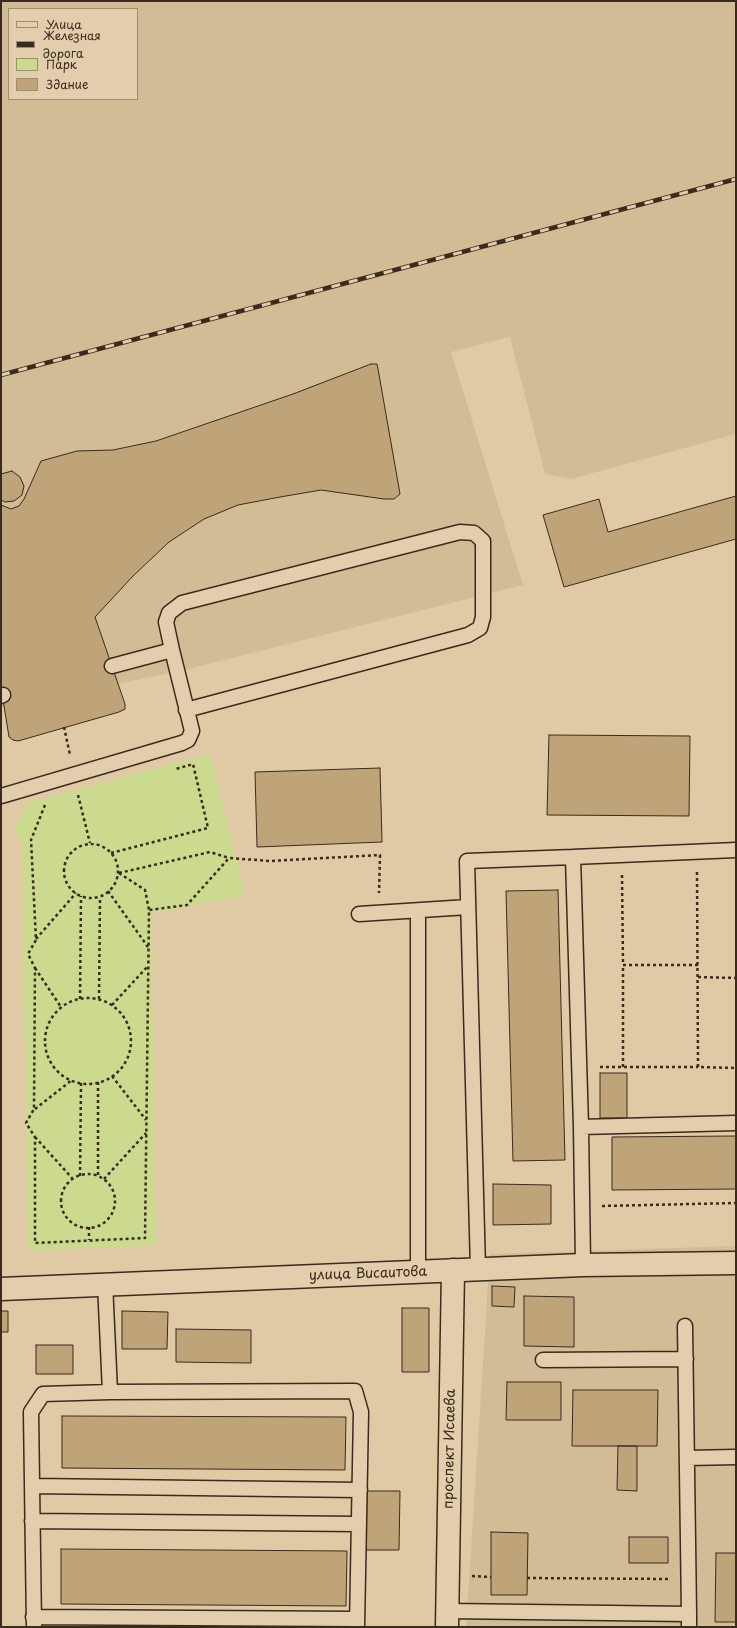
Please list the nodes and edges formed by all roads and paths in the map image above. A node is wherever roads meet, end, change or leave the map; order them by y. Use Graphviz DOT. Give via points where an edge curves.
graph roads {
  1 [pos="172,650"];
  2 [pos="112,666"];
  3 [pos="186,710"];
  4 [pos="170,770"];
  5 [pos="78,794"];
  6 [pos="72,795"];
  7 [pos="1,796"];
  8 [pos="46,801"];
  9 [pos="736,850"];
  10 [pos="697,852"];
  11 [pos="111,853"];
  12 [pos="622,855"];
  13 [pos="573,857"];
  14 [pos="229,858"];
  15 [pos="119,873"];
  16 [pos="108,891"];
  17 [pos="76,893"];
  18 [pos="81,896"];
  19 [pos="100,897"];
  20 [pos="468,907"];
  21 [pos="149,910"];
  22 [pos="418,911"];
  23 [pos="379,913"];
  24 [pos="359,914"];
  25 [pos="36,940"];
  26 [pos="148,948"];
  27 [pos="622,965"];
  28 [pos="698,965"];
  29 [pos="148,966"];
  30 [pos="35,968"];
  31 [pos="698,977"];
  32 [pos="736,978"];
  33 [pos="99,998"];
  34 [pos="80,999"];
  35 [pos="112,1005"];
  36 [pos="61,1007"];
  37 [pos="623,1067"];
  38 [pos="698,1067"];
  39 [pos="579,1068"];
  40 [pos="736,1068"];
  41 [pos="112,1076"];
  42 [pos="72,1080"];
  43 [pos="98,1082"];
  44 [pos="81,1083"];
  45 [pos="34,1109"];
  46 [pos="146,1121"];
  47 [pos="736,1122"];
  48 [pos="580,1127"];
  49 [pos="146,1133"];
  50 [pos="34,1137"];
  51 [pos="80,1176"];
  52 [pos="98,1176"];
  53 [pos="72,1178"];
  54 [pos="104,1179"];
  55 [pos="736,1204"];
  56 [pos="582,1206"];
  57 [pos="89,1228"];
  58 [pos="89,1240"];
  59 [pos="736,1263"];
  60 [pos="583,1265"];
  61 [pos="478,1269"];
  62 [pos="454,1270"];
  63 [pos="418,1272"];
  64 [pos="105,1283"];
  65 [pos="1,1289"];
  66 [pos="685,1326"];
  67 [pos="686,1359"];
  68 [pos="543,1360"];
  69 [pos="110,1392"];
  70 [pos="736,1457"];
  71 [pos="687,1458"];
  72 [pos="32,1486"];
  73 [pos="360,1490"];
  74 [pos="32,1521"];
  75 [pos="359,1524"];
  76 [pos="527,1578"];
  77 [pos="688,1579"];
  78 [pos="447,1619"];
  79 [pos="689,1620"];
  80 [pos="33,1622"];
  81 [pos="134,1622"];
  82 [pos="357,1623"];
  1 -- 2 [label="lane"];
  1 -- 3 [label="lane"];
  1 -- 3 [label="lane" via="166,622 169,612 182,603 460,532 474,533 483,541 483,617 480,628 468,635"];
  3 -- 7 [label="lane" via="192,731 188,740 182,743"];
  4 -- 11 [label="path" via="193,764 208,828"];
  5 -- 6 [label="path"];
  8 -- 25 [label="path" via="31,840"];
  9 -- 10 [label="lane"];
  10 -- 12 [label="lane"];
  10 -- 28 [label="path"];
  11 -- 15 [label="path" via="116,858"];
  11 -- 17 [label="path" via="105,847 90,843 75,848 65,861 64,876 71,890"];
  12 -- 13 [label="lane"];
  12 -- 27 [label="path"];
  13 -- 20 [label="lane" via="467,861"];
  13 -- 39 [label="lane"];
  14 -- 15 [label="path" via="210,852"];
  14 -- 21 [label="path" via="187,905"];
  14 -- 23 [label="path" via="270,860 380,855"];
  15 -- 16 [label="path" via="113,888"];
  15 -- 21 [label="path" via="145,890"];
  16 -- 19 [label="path"];
  16 -- 26 [label="path"];
  17 -- 18 [label="path"];
  17 -- 25 [label="path"];
  18 -- 19 [label="path"];
  18 -- 34 [label="path"];
  19 -- 33 [label="path"];
  20 -- 22 [label="lane"];
  20 -- 61 [label="lane"];
  21 -- 26 [label="path"];
  22 -- 23 [label="lane"];
  22 -- 63 [label="lane"];
  23 -- 24 [label="lane"];
  25 -- 30 [label="path" via="28,954"];
  26 -- 29 [label="path"];
  27 -- 28 [label="path"];
  27 -- 37 [label="path"];
  28 -- 31 [label="path"];
  29 -- 35 [label="path"];
  29 -- 46 [label="path"];
  30 -- 36 [label="path"];
  30 -- 45 [label="path"];
  31 -- 32 [label="path"];
  31 -- 38 [label="path"];
  33 -- 34 [label="path"];
  33 -- 35 [label="path"];
  34 -- 36 [label="path"];
  35 -- 41 [label="path" via="120,1011 128,1024 131,1040 129,1055 121,1069"];
  36 -- 42 [label="path" via="51,1019 45,1034 46,1050 52,1064 63,1076"];
  37 -- 38 [label="path"];
  37 -- 39 [label="path"];
  38 -- 40 [label="path"];
  39 -- 48 [label="lane"];
  41 -- 43 [label="path"];
  41 -- 46 [label="path"];
  42 -- 44 [label="path"];
  42 -- 45 [label="path"];
  43 -- 44 [label="path"];
  43 -- 52 [label="path"];
  44 -- 51 [label="path"];
  45 -- 50 [label="path" via="26,1123"];
  46 -- 49 [label="path"];
  47 -- 48 [label="lane"];
  48 -- 56 [label="lane"];
  49 -- 54 [label="path"];
  49 -- 58 [label="path" via="145,1238"];
  50 -- 53 [label="path"];
  50 -- 58 [label="path" via="35,1243"];
  51 -- 52 [label="path" via="87,1173"];
  51 -- 53 [label="path"];
  52 -- 54 [label="path"];
  53 -- 57 [label="path" via="63,1191 61,1206 69,1220 82,1228"];
  54 -- 57 [label="path" via="113,1188 116,1203 110,1218 98,1227"];
  55 -- 56 [label="path"];
  56 -- 60 [label="lane"];
  57 -- 58 [label="path"];
  59 -- 60 [label="main road, улица Висаитова"];
  60 -- 61 [label="main road, улица Висаитова"];
  61 -- 62 [label="main road, улица Висаитова"];
  62 -- 63 [label="main road, улица Висаитова"];
  62 -- 78 [label="main road, проспект Исаева"];
  63 -- 64 [label="main road, улица Висаитова"];
  64 -- 65 [label="main road, улица Висаитова"];
  64 -- 69 [label="lane"];
  66 -- 67 [label="lane"];
  67 -- 68 [label="lane"];
  67 -- 71 [label="lane"];
  69 -- 72 [label="lane" via="43,1394 31,1412"];
  69 -- 73 [label="lane" via="355,1391 361,1412"];
  70 -- 71 [label="lane"];
  71 -- 77 [label="lane"];
  72 -- 73 [label="lane"];
  72 -- 74 [label="lane"];
  73 -- 75 [label="lane"];
  74 -- 75 [label="lane"];
  74 -- 80 [label="lane"];
  75 -- 82 [label="lane"];
  76 -- 77 [label="path"];
  77 -- 79 [label="lane"];
  78 -- 79 [label="lane"];
  80 -- 81 [label="lane"];
  81 -- 82 [label="lane"];
}
